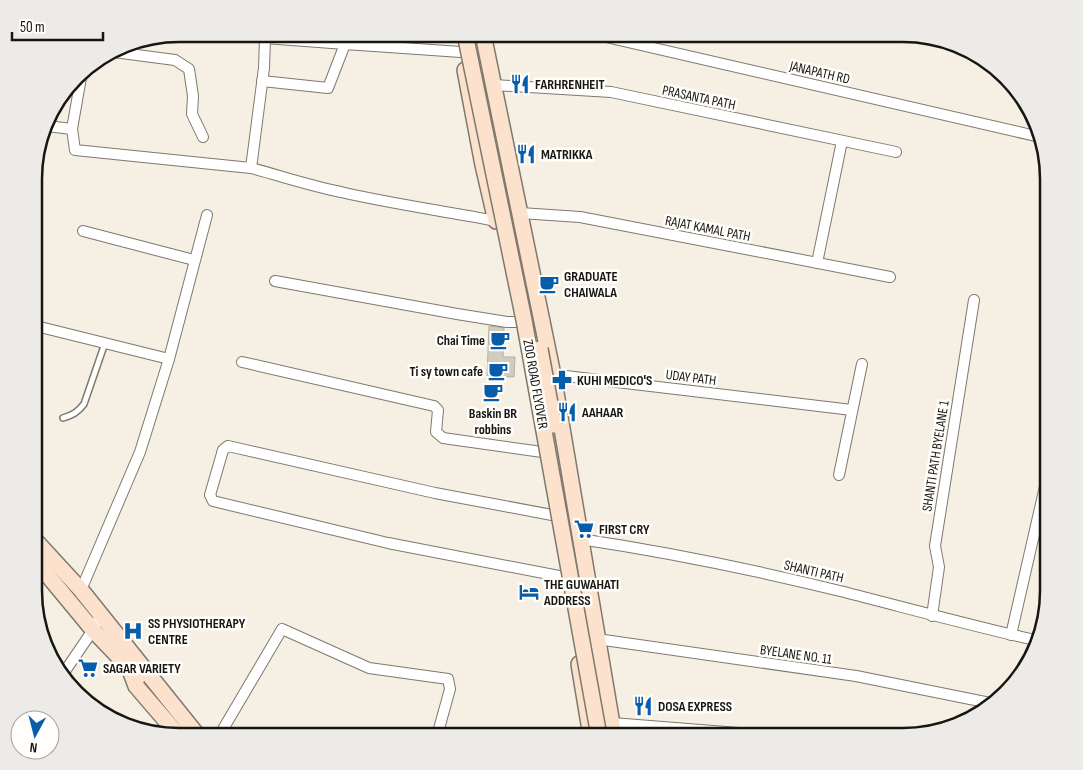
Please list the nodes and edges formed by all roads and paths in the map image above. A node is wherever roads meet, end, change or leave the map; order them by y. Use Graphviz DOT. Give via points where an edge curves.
graph roads {
  1 [pos="265,43"];
  2 [pos="332,43"];
  3 [pos="460,43"];
  4 [pos="468,43"];
  5 [pos="478,43"];
  6 [pos="486,43"];
  7 [pos="632,43"];
  8 [pos="345,44"];
  9 [pos="462,52"];
  10 [pos="127,54"];
  11 [pos="262,81"];
  12 [pos="80,85"];
  13 [pos="494,85"];
  14 [pos="53,127"];
  15 [pos="72,129"];
  16 [pos="1033,135"];
  17 [pos="203,137"];
  18 [pos="842,141"];
  19 [pos="896,152"];
  20 [pos="251,168"];
  21 [pos="520,213"];
  22 [pos="207,215"];
  23 [pos="496,221"];
  24 [pos="83,231"];
  25 [pos="194,260"];
  26 [pos="817,263"];
  27 [pos="890,277"];
  28 [pos="274,281"];
  29 [pos="974,300"];
  30 [pos="519,322"];
  31 [pos="43,328"];
  32 [pos="105,343"];
  33 [pos="169,359"];
  34 [pos="242,362"];
  35 [pos="862,364"];
  36 [pos="528,372"];
  37 [pos="553,375"];
  38 [pos="852,410"];
  39 [pos="63,418"];
  40 [pos="542,452"];
  41 [pos="838,475"];
  42 [pos="1040,508"];
  43 [pos="552,515"];
  44 [pos="580,539"];
  45 [pos="43,549"];
  46 [pos="43,570"];
  47 [pos="564,577"];
  48 [pos="81,590"];
  49 [pos="100,616"];
  50 [pos="932,616"];
  51 [pos="93,630"];
  52 [pos="1011,635"];
  53 [pos="597,639"];
  54 [pos="1031,639"];
  55 [pos="132,664"];
  56 [pos="67,668"];
  57 [pos="153,688"];
  58 [pos="983,702"];
  59 [pos="171,727"];
  60 [pos="181,727"];
  61 [pos="190,727"];
  62 [pos="202,727"];
  63 [pos="224,727"];
  64 [pos="439,727"];
  65 [pos="590,728"];
  66 [pos="597,728"];
  67 [pos="610,728"];
  68 [pos="610,728"];
  1 -- 11 [label="street"];
  2 -- 8 [label="street"];
  3 -- 9 [label="main road"];
  4 -- 66 [label="main road, ZOO ROAD FLYOVER, bridge" via="524,320"];
  5 -- 67 [label="main road, ZOO ROAD FLYOVER, bridge" via="548,390"];
  6 -- 13 [label="main road"];
  7 -- 16 [label="street, JANAPATH RD"];
  8 -- 9 [label="street"];
  8 -- 11 [label="street" via="328,88"];
  9 -- 23 [label="main road"];
  10 -- 17 [label="street" via="175,60 189,69 192,114"];
  11 -- 20 [label="street"];
  12 -- 15 [label="street"];
  13 -- 18 [label="street, PRASANTA PATH" via="611,92"];
  13 -- 21 [label="main road"];
  14 -- 15 [label="street"];
  15 -- 20 [label="street" via="75,150"];
  18 -- 19 [label="street, PRASANTA PATH"];
  18 -- 26 [label="street"];
  20 -- 23 [label="street" via="339,192"];
  21 -- 26 [label="street, RAJAT KAMAL PATH" via="580,217"];
  21 -- 37 [label="main road"];
  22 -- 25 [label="street"];
  23 -- 30 [label="main road"];
  24 -- 25 [label="street"];
  25 -- 33 [label="street"];
  26 -- 27 [label="street, RAJAT KAMAL PATH"];
  28 -- 30 [label="street" via="456,314"];
  29 -- 50 [label="street, SHANTI PATH BYELANE 1" via="935,546 939,567"];
  30 -- 36 [label="main road"];
  31 -- 32 [label="street"];
  32 -- 33 [label="street"];
  32 -- 39 [label="lane" via="84,404 71,416"];
  33 -- 48 [label="street" via="140,452"];
  34 -- 40 [label="street" via="434,406 438,410 436,432 443,438"];
  35 -- 38 [label="street"];
  36 -- 37 [label="street, UDAY PATH"];
  36 -- 40 [label="main road"];
  37 -- 38 [label="street, UDAY PATH"];
  37 -- 44 [label="main road"];
  38 -- 41 [label="street"];
  40 -- 43 [label="main road"];
  42 -- 52 [label="street"];
  43 -- 47 [label="main road"];
  43 -- 47 [label="street" via="435,493 228,446 223,450 210,496 213,501 388,543"];
  44 -- 50 [label="street, SHANTI PATH" via="657,550 840,591"];
  44 -- 53 [label="main road"];
  45 -- 48 [label="main road"];
  46 -- 51 [label="main road"];
  47 -- 65 [label="main road"];
  48 -- 49 [label="main road"];
  49 -- 51 [label="street"];
  49 -- 55 [label="main road"];
  50 -- 52 [label="street, SHANTI PATH"];
  51 -- 55 [label="main road"];
  51 -- 56 [label="street"];
  52 -- 54 [label="street, SHANTI PATH"];
  53 -- 58 [label="street, BYELANE NO. 11" via="856,676"];
  53 -- 68 [label="main road"];
  55 -- 57 [label="main road"];
  55 -- 59 [label="main road" via="136,686"];
  55 -- 62 [label="main road" via="154,670"];
  57 -- 60 [label="main road"];
  57 -- 61 [label="main road"];
  63 -- 64 [label="street" via="282,629 369,668 448,679 450,689"];
}
